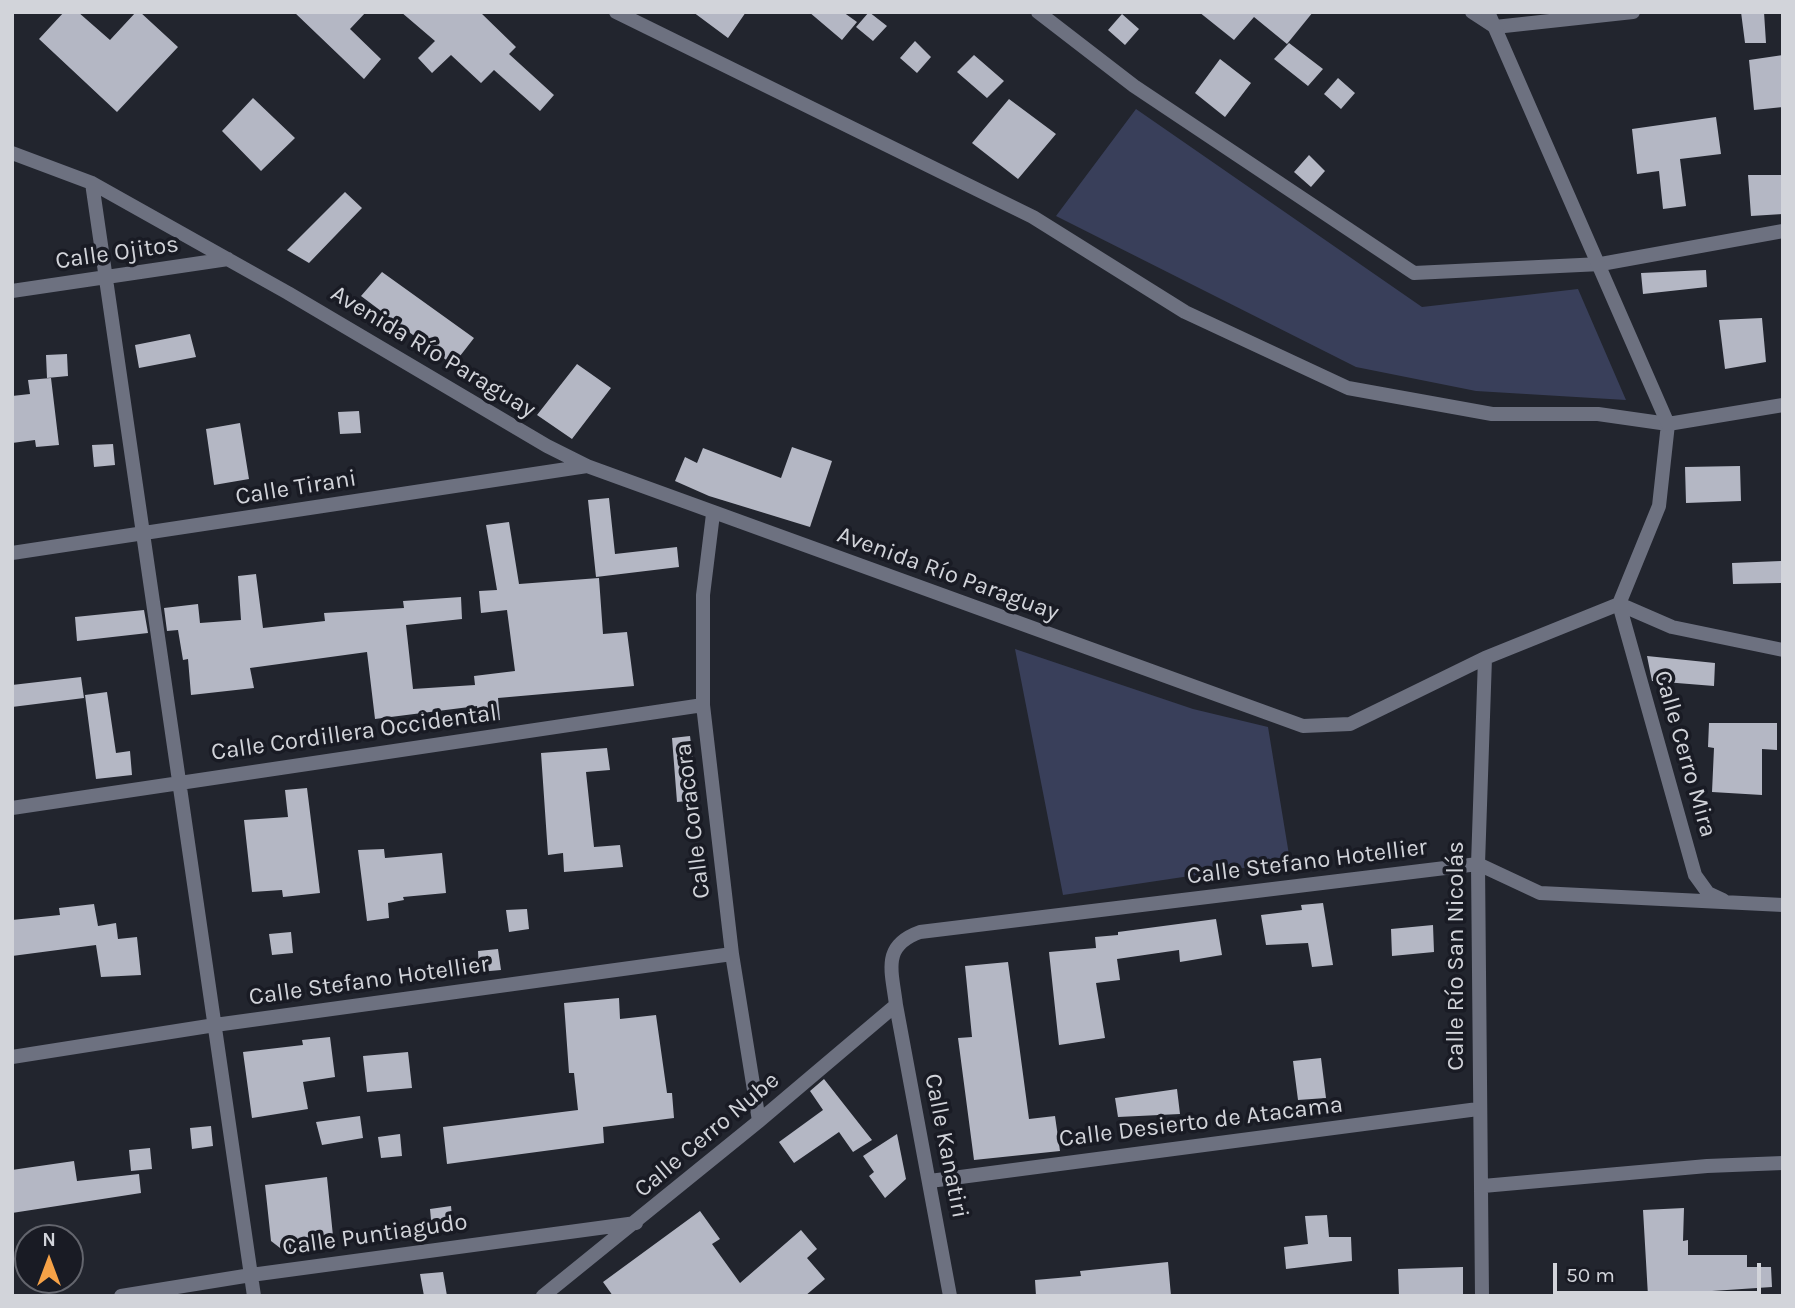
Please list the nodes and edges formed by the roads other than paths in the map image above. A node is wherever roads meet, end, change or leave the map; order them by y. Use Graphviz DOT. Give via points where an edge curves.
graph roads {
  1 [pos="616,12"];
  2 [pos="1038,12"];
  3 [pos="1472,12"];
  4 [pos="1488,12"];
  5 [pos="1633,12"];
  6 [pos="1495,27"];
  7 [pos="12,153"];
  8 [pos="93,183"];
  9 [pos="1783,232"];
  10 [pos="228,259"];
  11 [pos="1601,264"];
  12 [pos="106,277"];
  13 [pos="12,291"];
  14 [pos="1783,405"];
  15 [pos="1668,424"];
  16 [pos="587,466"];
  17 [pos="713,514"];
  18 [pos="144,534"];
  19 [pos="12,553"];
  20 [pos="1619,604"];
  21 [pos="1783,650"];
  22 [pos="1485,658"];
  23 [pos="703,705"];
  24 [pos="180,782"];
  25 [pos="12,808"];
  26 [pos="1478,864"];
  27 [pos="1727,902"];
  28 [pos="1783,905"];
  29 [pos="732,954"];
  30 [pos="896,1005"];
  31 [pos="215,1025"];
  32 [pos="12,1057"];
  33 [pos="1478,1109"];
  34 [pos="760,1121"];
  35 [pos="1783,1163"];
  36 [pos="930,1181"];
  37 [pos="1483,1186"];
  38 [pos="636,1223"];
  39 [pos="251,1275"];
  40 [pos="121,1296"];
  41 [pos="254,1296"];
  42 [pos="543,1296"];
  43 [pos="950,1296"];
  44 [pos="1482,1296"];
  1 -- 15 [label="street" via="1033,217 1185,313 1348,388 1492,414 1598,414"];
  2 -- 11 [label="street" via="1134,86 1415,273"];
  3 -- 6 [label="street"];
  4 -- 6 [label="street"];
  5 -- 6 [label="street"];
  6 -- 11 [label="street"];
  7 -- 8 [label="street, Avenida Río Paraguay"];
  8 -- 10 [label="street, Avenida Río Paraguay"];
  8 -- 12 [label="street"];
  9 -- 11 [label="street"];
  10 -- 12 [label="street, Calle Ojitos"];
  10 -- 16 [label="street, Avenida Río Paraguay"];
  11 -- 15 [label="street"];
  12 -- 13 [label="street, Calle Ojitos"];
  12 -- 18 [label="street"];
  14 -- 15 [label="street"];
  15 -- 20 [label="street" via="1659,506"];
  16 -- 17 [label="street, Avenida Río Paraguay"];
  16 -- 18 [label="street, Calle Tirani"];
  17 -- 22 [label="street, Avenida Río Paraguay" via="1303,726 1350,724"];
  17 -- 23 [label="street, Calle Coracora" via="703,595"];
  18 -- 19 [label="street, Calle Tirani"];
  18 -- 24 [label="street"];
  20 -- 21 [label="street" via="1672,627"];
  20 -- 22 [label="street, Avenida Río Paraguay"];
  20 -- 27 [label="street, Calle Cerro Mira" via="1695,875 1708,893"];
  22 -- 26 [label="street, Calle Río San Nicolás"];
  23 -- 24 [label="street, Calle Cordillera Occidental"];
  23 -- 29 [label="street, Calle Coracora"];
  24 -- 25 [label="street, Calle Cordillera Occidental"];
  24 -- 31 [label="street"];
  26 -- 27 [label="street" via="1540,893"];
  26 -- 30 [label="street, Calle Stefano Hotellier" via="920,932 903,938 893,951"];
  26 -- 33 [label="street, Calle Río San Nicolás"];
  27 -- 28 [label="street"];
  29 -- 31 [label="street, Calle Stefano Hotellier"];
  29 -- 34 [label="street, Calle Coracora"];
  30 -- 34 [label="street, Calle Cerro Nube"];
  30 -- 36 [label="street, Calle Kanatiri"];
  31 -- 32 [label="street, Calle Stefano Hotellier"];
  31 -- 39 [label="street"];
  33 -- 36 [label="street, Calle Desierto de Atacama"];
  33 -- 37 [label="street, Calle Río San Nicolás"];
  34 -- 38 [label="street, Calle Cerro Nube"];
  35 -- 37 [label="street"];
  36 -- 43 [label="street, Calle Kanatiri"];
  37 -- 44 [label="street, Calle Río San Nicolás"];
  38 -- 39 [label="street, Calle Puntiagudo"];
  38 -- 42 [label="street, Calle Cerro Nube"];
  39 -- 40 [label="street, Calle Puntiagudo"];
  39 -- 41 [label="street"];
}
